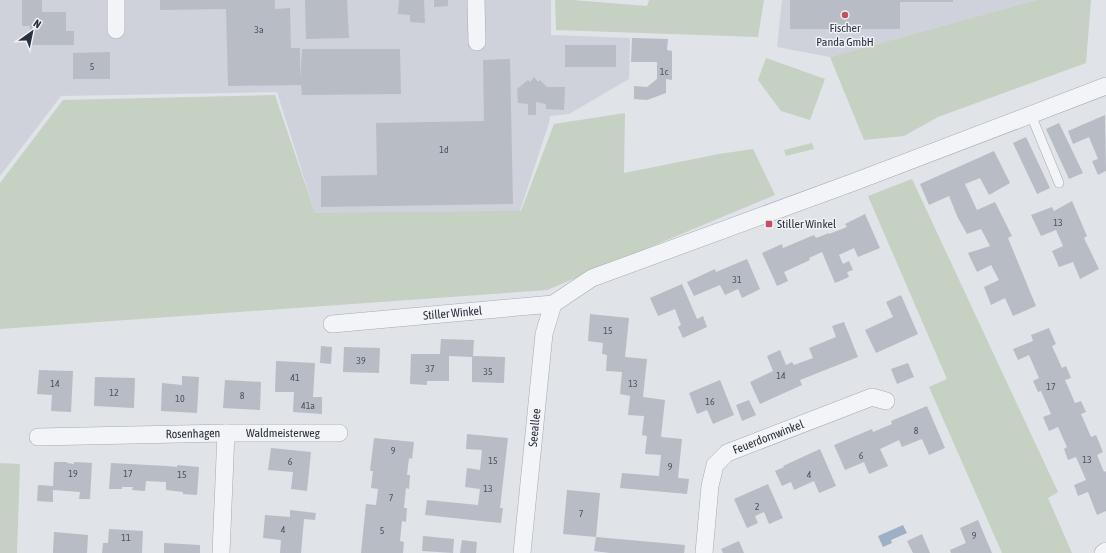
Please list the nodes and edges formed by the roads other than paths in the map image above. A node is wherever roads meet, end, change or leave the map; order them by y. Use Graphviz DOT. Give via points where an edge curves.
graph roads {
  1 [pos="116,0"];
  2 [pos="476,0"];
  3 [pos="116,30"];
  4 [pos="476,42"];
  5 [pos="1106,86"];
  6 [pos="1031,115"];
  7 [pos="1058,182"];
  8 [pos="553,304"];
  9 [pos="332,324"];
  10 [pos="886,401"];
  11 [pos="226,432"];
  12 [pos="339,433"];
  13 [pos="38,437"];
  14 [pos="1106,552"];
  15 [pos="221,553"];
  16 [pos="522,553"];
  17 [pos="704,553"];
  18 [pos="1103,553"];
  1 -- 3 [label="street"];
  2 -- 4 [label="street"];
  5 -- 6 [label="street, Stiller Winkel"];
  6 -- 7 [label="lane"];
  6 -- 8 [label="street, Stiller Winkel" via="592,278"];
  8 -- 9 [label="street, Stiller Winkel"];
  8 -- 16 [label="street, Seeallee" via="544,334"];
  10 -- 17 [label="street, Feuerdornwinkel" via="872,397 727,453 715,465 710,486"];
  11 -- 12 [label="street, Waldmeisterweg"];
  11 -- 13 [label="street, Rosenhagen"];
  11 -- 15 [label="street, Rosenhagen"];
  14 -- 18 [label="street"];
}
